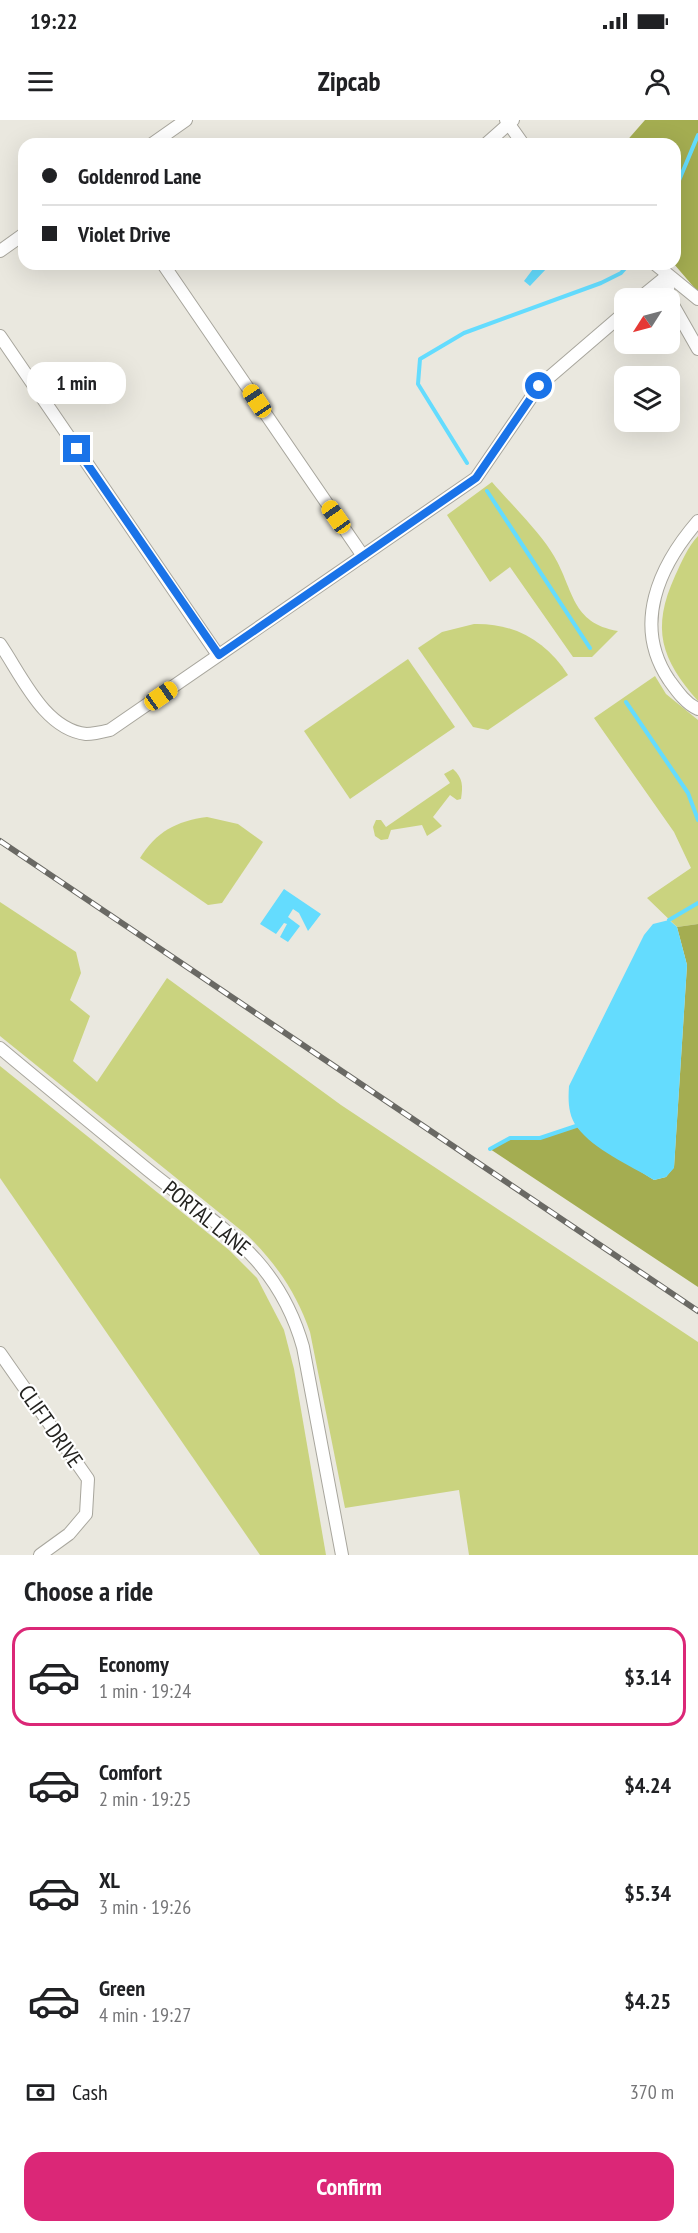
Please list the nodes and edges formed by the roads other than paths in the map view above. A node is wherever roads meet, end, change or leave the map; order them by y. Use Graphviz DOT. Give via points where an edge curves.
graph roads {
  1 [pos="186,120"];
  2 [pos="509,122"];
  3 [pos="160,138"];
  4 [pos="492,138"];
  5 [pos="519,138"];
  6 [pos="18,238"];
  7 [pos="0,250"];
  8 [pos="167,270"];
  9 [pos="661,270"];
  10 [pos="667,276"];
  11 [pos="652,288"];
  12 [pos="698,299"];
  13 [pos="614,322"];
  14 [pos="0,336"];
  15 [pos="698,349"];
  16 [pos="698,521"];
  17 [pos="363,556"];
  18 [pos="0,644"];
  19 [pos="219,655"];
  20 [pos="698,710"];
  21 [pos="0,1048"];
  22 [pos="0,1353"];
  23 [pos="40,1555"];
  24 [pos="342,1555"];
  1 -- 3 [label="street"];
  2 -- 4 [label="street"];
  2 -- 5 [label="street"];
  6 -- 7 [label="street"];
  8 -- 17 [label="street"];
  9 -- 10 [label="street"];
  10 -- 11 [label="street"];
  10 -- 12 [label="street"];
  10 -- 15 [label="street" via="669,298"];
  13 -- 17 [label="street" via="539,386 476,478"];
  14 -- 19 [label="street"];
  16 -- 20 [label="street" via="664,569 651,615 652,646 657,659 677,691"];
  17 -- 19 [label="street"];
  18 -- 19 [label="street" via="48,715 66,728 88,734 122,724"];
  21 -- 24 [label="street, PORTAL LANE" via="246,1246 272,1277 295,1319 303,1347"];
  22 -- 23 [label="street, CLIFT DRIVE" via="88,1479 86,1514 69,1534"];
}
